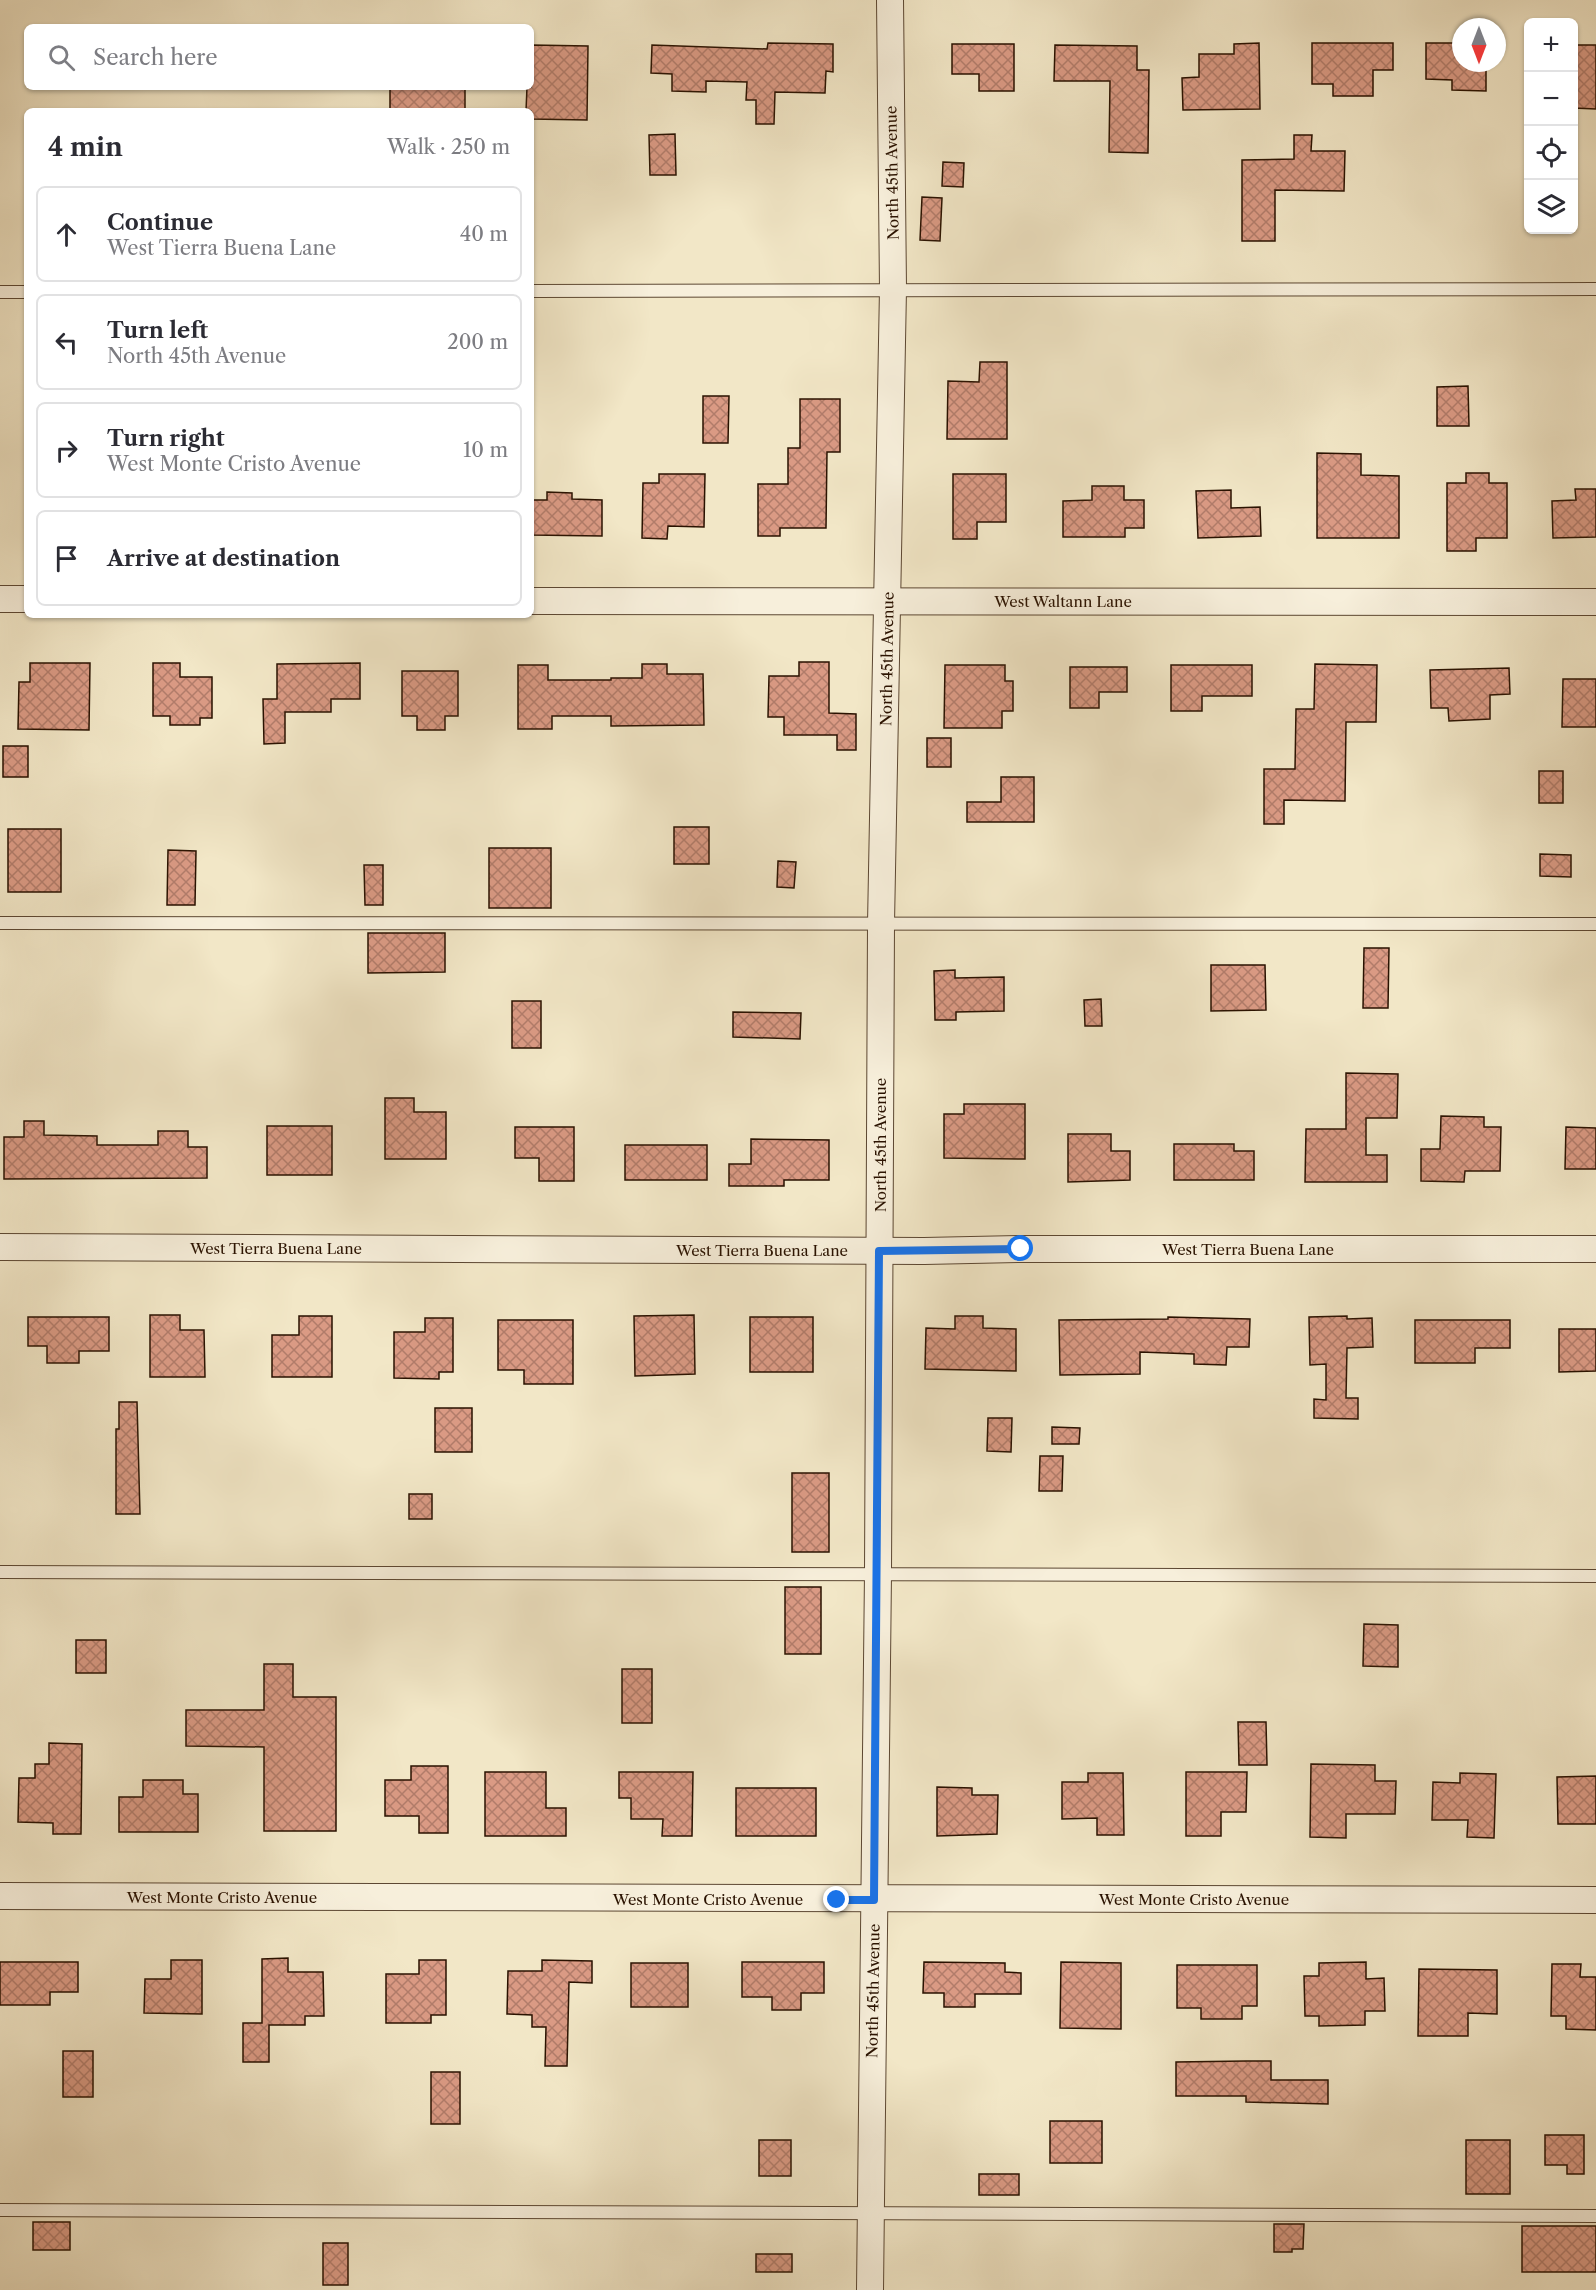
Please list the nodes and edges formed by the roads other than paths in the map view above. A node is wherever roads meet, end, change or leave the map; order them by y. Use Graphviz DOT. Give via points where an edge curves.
graph roads {
  1 [pos="890,0"];
  2 [pos="893,289"];
  3 [pos="1596,289"];
  4 [pos="534,291"];
  5 [pos="0,292"];
  6 [pos="24,292"];
  7 [pos="0,599"];
  8 [pos="24,599"];
  9 [pos="534,601"];
  10 [pos="889,601"];
  11 [pos="1596,602"];
  12 [pos="0,923"];
  13 [pos="881,924"];
  14 [pos="1596,924"];
  15 [pos="0,1247"];
  16 [pos="1596,1250"];
  17 [pos="879,1251"];
  18 [pos="0,1572"];
  19 [pos="878,1573"];
  20 [pos="1596,1576"];
  21 [pos="0,1896"];
  22 [pos="1596,1899"];
  23 [pos="874,1900"];
  24 [pos="0,2211"];
  25 [pos="871,2214"];
  26 [pos="1596,2216"];
  27 [pos="870,2290"];
  1 -- 2 [label="street, North 45th Avenue"];
  2 -- 3 [label="lane"];
  2 -- 4 [label="lane"];
  2 -- 10 [label="street, North 45th Avenue"];
  5 -- 6 [label="lane"];
  7 -- 8 [label="street"];
  9 -- 10 [label="street, West Waltann Lane"];
  10 -- 11 [label="street, West Waltann Lane"];
  10 -- 13 [label="street, North 45th Avenue"];
  12 -- 13 [label="lane"];
  13 -- 14 [label="lane"];
  13 -- 17 [label="street, North 45th Avenue"];
  15 -- 17 [label="street, West Tierra Buena Lane"];
  16 -- 17 [label="street, West Tierra Buena Lane"];
  17 -- 19 [label="street, North 45th Avenue"];
  18 -- 19 [label="lane"];
  19 -- 20 [label="lane"];
  19 -- 23 [label="street, North 45th Avenue"];
  21 -- 23 [label="street, West Monte Cristo Avenue"];
  22 -- 23 [label="street, West Monte Cristo Avenue"];
  23 -- 25 [label="street, North 45th Avenue"];
  24 -- 25 [label="lane"];
  25 -- 26 [label="lane"];
  25 -- 27 [label="street, North 45th Avenue"];
}
